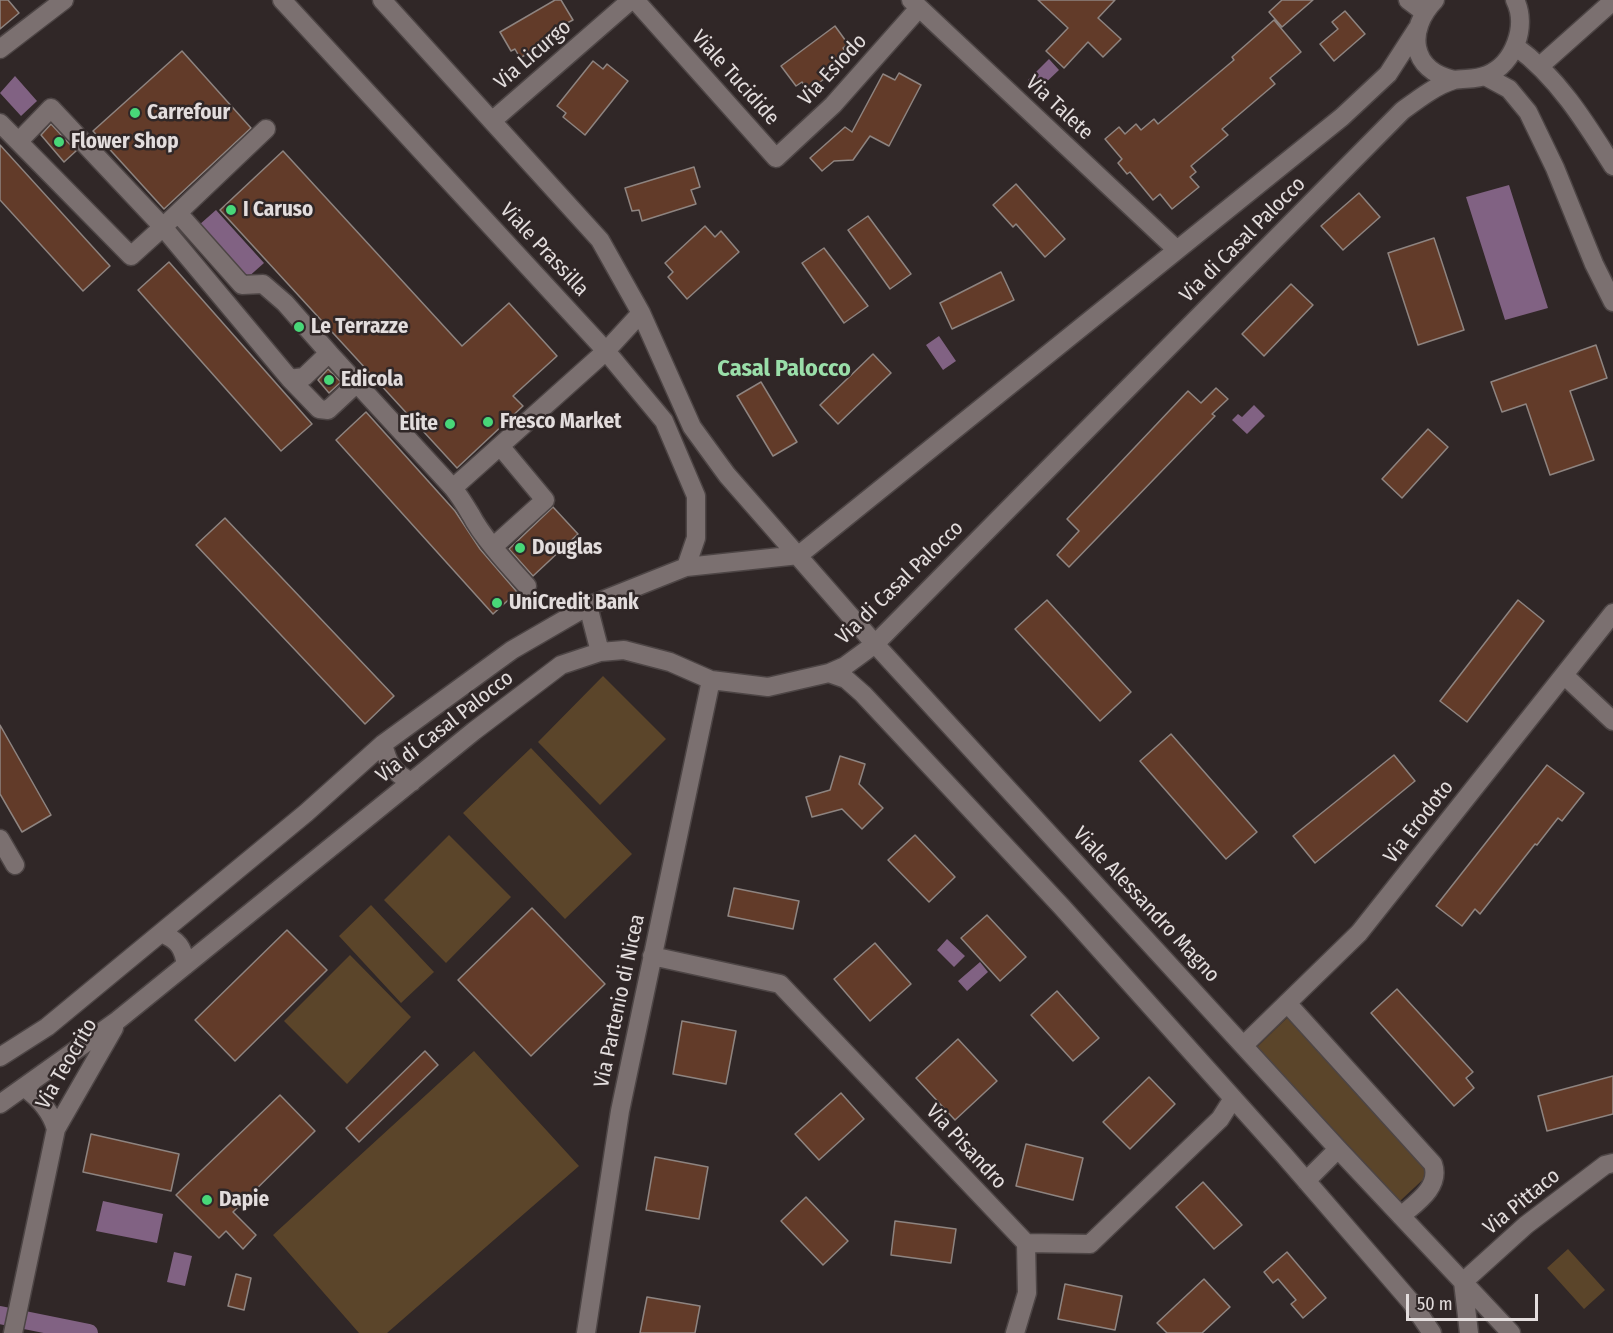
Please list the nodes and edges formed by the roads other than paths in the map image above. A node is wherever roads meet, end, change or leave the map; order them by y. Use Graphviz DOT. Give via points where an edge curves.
graph roads {
  1 [pos="64,0"];
  2 [pos="282,0"];
  3 [pos="382,0"];
  4 [pos="631,0"];
  5 [pos="635,0"];
  6 [pos="1408,0"];
  7 [pos="1515,0"];
  8 [pos="1613,0"];
  9 [pos="915,4"];
  10 [pos="1430,6"];
  11 [pos="1417,30"];
  12 [pos="1515,46"];
  13 [pos="0,49"];
  14 [pos="1540,66"];
  15 [pos="1485,76"];
  16 [pos="1454,80"];
  17 [pos="492,121"];
  18 [pos="0,123"];
  19 [pos="266,129"];
  20 [pos="18,141"];
  21 [pos="776,158"];
  22 [pos="1613,166"];
  23 [pos="178,213"];
  24 [pos="162,227"];
  25 [pos="1176,249"];
  26 [pos="1613,302"];
  27 [pos="641,313"];
  28 [pos="606,351"];
  29 [pos="330,353"];
  30 [pos="290,380"];
  31 [pos="357,383"];
  32 [pos="500,446"];
  33 [pos="453,488"];
  34 [pos="494,546"];
  35 [pos="799,555"];
  36 [pos="686,567"];
  37 [pos="527,586"];
  38 [pos="588,606"];
  39 [pos="1613,613"];
  40 [pos="875,644"];
  41 [pos="600,652"];
  42 [pos="829,673"];
  43 [pos="1564,675"];
  44 [pos="711,680"];
  45 [pos="1613,721"];
  46 [pos="383,744"];
  47 [pos="412,782"];
  48 [pos="0,839"];
  49 [pos="15,865"];
  50 [pos="161,933"];
  51 [pos="652,956"];
  52 [pos="186,965"];
  53 [pos="1287,1004"];
  54 [pos="118,1020"];
  55 [pos="1244,1044"];
  56 [pos="0,1057"];
  57 [pos="25,1088"];
  58 [pos="1232,1100"];
  59 [pos="0,1104"];
  60 [pos="56,1129"];
  61 [pos="1338,1149"];
  62 [pos="1613,1163"];
  63 [pos="1306,1181"];
  64 [pos="1401,1216"];
  65 [pos="1026,1243"];
  66 [pos="1463,1281"];
  67 [pos="13,1333"];
  68 [pos="586,1333"];
  69 [pos="1015,1333"];
  70 [pos="1432,1333"];
  71 [pos="1469,1333"];
  72 [pos="1511,1333"];
  1 -- 13 [label="street"];
  2 -- 28 [label="street, Viale Prassilla"];
  3 -- 17 [label="street, Viale Prassilla"];
  4 -- 17 [label="street, Via Licurgo"];
  5 -- 21 [label="street, Viale Tucidide"];
  6 -- 10 [label="street"];
  7 -- 12 [label="street" via="1520,21"];
  8 -- 14 [label="street"];
  9 -- 21 [label="street, Via Esiodo" via="833,105"];
  9 -- 25 [label="street, Via Talete"];
  10 -- 11 [label="street, Via di Casal Palocco"];
  11 -- 16 [label="street" via="1422,61 1436,74"];
  11 -- 25 [label="street, Via di Casal Palocco" via="1388,74 1342,117"];
  12 -- 14 [label="street"];
  12 -- 15 [label="street" via="1503,64"];
  14 -- 22 [label="street"];
  15 -- 16 [label="street, Via di Casal Palocco"];
  15 -- 26 [label="street" via="1509,89 1528,112"];
  16 -- 40 [label="street, Via di Casal Palocco" via="1402,111"];
  17 -- 27 [label="street, Viale Prassilla" via="600,240"];
  18 -- 20 [label="street"];
  19 -- 23 [label="street"];
  20 -- 24 [label="street" via="131,256"];
  20 -- 24 [label="street" via="51,108"];
  23 -- 24 [label="street"];
  23 -- 29 [label="street" via="242,285 263,284"];
  24 -- 30 [label="street"];
  25 -- 35 [label="street, Via di Casal Palocco"];
  27 -- 28 [label="street"];
  27 -- 35 [label="street, Viale Prassilla" via="692,427 727,475"];
  28 -- 32 [label="street"];
  28 -- 36 [label="street, Viale Prassilla" via="664,421 696,496 696,538"];
  29 -- 30 [label="street" via="304,377"];
  29 -- 31 [label="street"];
  30 -- 31 [label="street" via="319,409 328,410"];
  31 -- 33 [label="street"];
  32 -- 33 [label="street"];
  32 -- 34 [label="street" via="545,500"];
  33 -- 34 [label="street"];
  34 -- 37 [label="street"];
  35 -- 36 [label="street, Via di Casal Palocco"];
  35 -- 40 [label="street, Viale Alessandro Magno"];
  36 -- 38 [label="street, Via di Casal Palocco"];
  38 -- 41 [label="street"];
  38 -- 46 [label="street, Via di Casal Palocco" via="512,650"];
  39 -- 43 [label="street, Via Erodoto"];
  40 -- 42 [label="street, Via di Casal Palocco"];
  40 -- 55 [label="street, Viale Alessandro Magno"];
  41 -- 44 [label="street, Via di Casal Palocco" via="624,650 670,662"];
  41 -- 47 [label="street, Via di Casal Palocco" via="561,665"];
  42 -- 44 [label="street, Via di Casal Palocco" via="768,687"];
  42 -- 58 [label="street" via="846,679 863,694 1062,907"];
  43 -- 45 [label="street"];
  43 -- 53 [label="street, Via Erodoto" via="1364,927"];
  44 -- 51 [label="street, Via Partenio di Nicea"];
  46 -- 47 [label="street" via="388,764"];
  46 -- 50 [label="street, Via di Casal Palocco"];
  47 -- 52 [label="street, Via di Casal Palocco"];
  48 -- 49 [label="street"];
  50 -- 52 [label="street" via="175,939 184,950"];
  50 -- 56 [label="street, Via di Casal Palocco" via="47,1027"];
  51 -- 65 [label="street, Via Pisandro" via="780,984"];
  51 -- 68 [label="street, Via Partenio di Nicea" via="620,1111"];
  52 -- 54 [label="street, Via di Casal Palocco"];
  53 -- 55 [label="street, Via Erodoto"];
  53 -- 64 [label="street" via="1433,1164 1431,1186"];
  54 -- 57 [label="street, Via di Casal Palocco"];
  54 -- 60 [label="street, Via Teocrito"];
  55 -- 61 [label="street, Viale Alessandro Magno"];
  57 -- 59 [label="street, Via di Casal Palocco"];
  57 -- 60 [label="street, Via Teocrito" via="52,1116"];
  58 -- 63 [label="street"];
  58 -- 65 [label="street" via="1220,1119 1090,1244"];
  60 -- 67 [label="street, Via Teocrito"];
  61 -- 63 [label="street"];
  61 -- 64 [label="street, Viale Alessandro Magno"];
  62 -- 66 [label="street, Via Pittaco" via="1605,1165 1526,1225"];
  63 -- 70 [label="street" via="1411,1302"];
  64 -- 66 [label="street, Viale Alessandro Magno"];
  65 -- 69 [label="street" via="1027,1293"];
  66 -- 71 [label="street"];
  66 -- 72 [label="street, Viale Alessandro Magno"];
}
